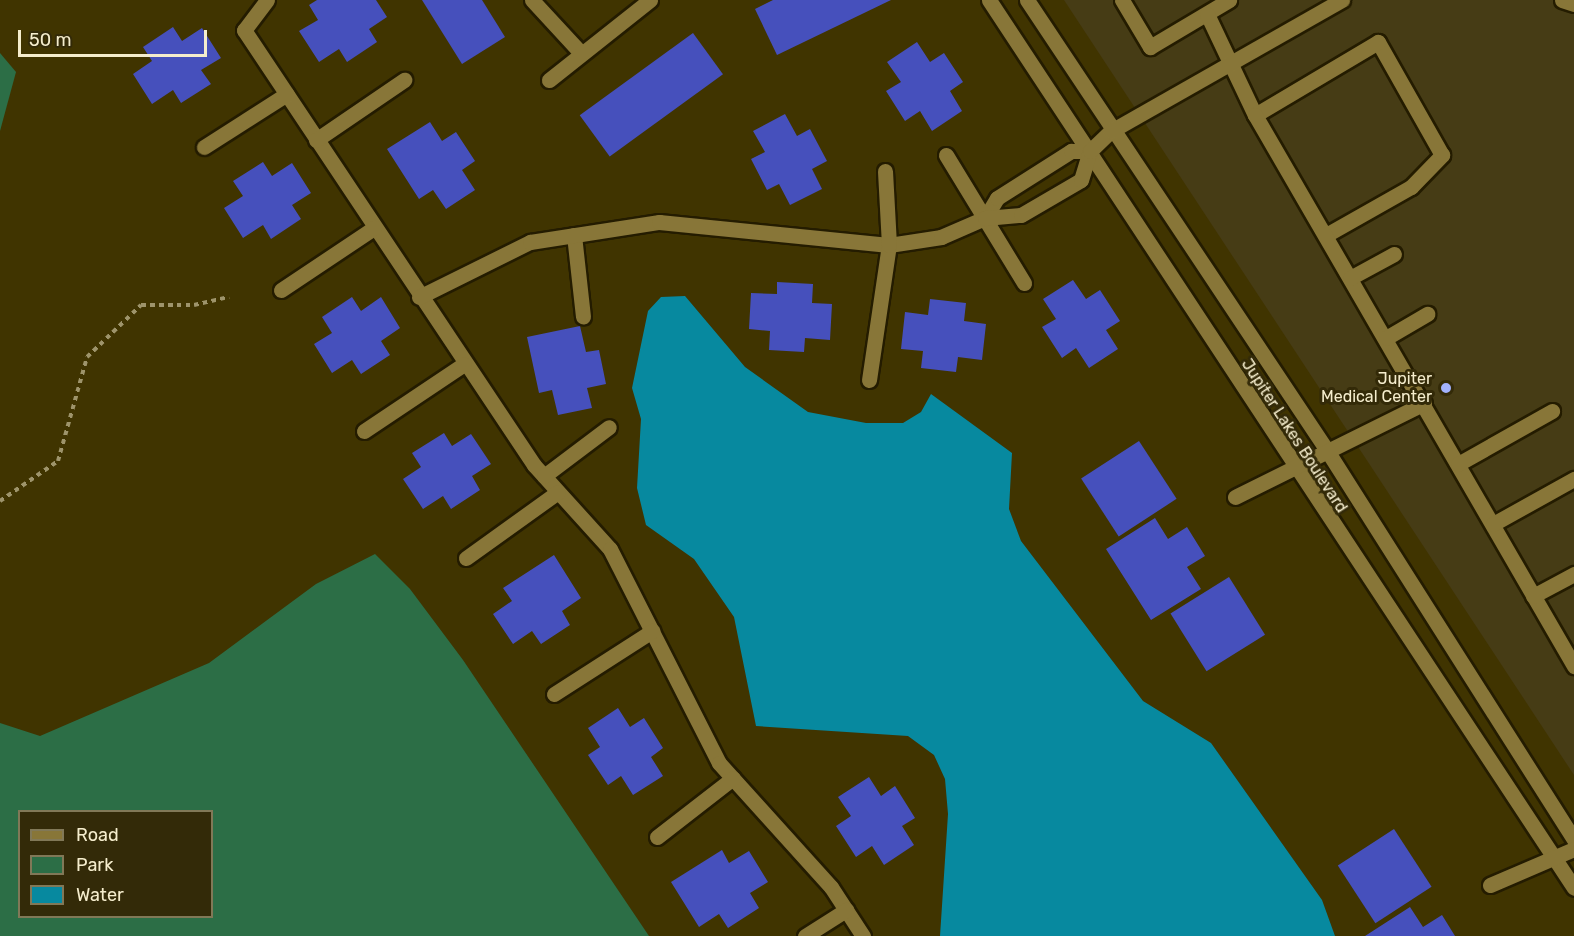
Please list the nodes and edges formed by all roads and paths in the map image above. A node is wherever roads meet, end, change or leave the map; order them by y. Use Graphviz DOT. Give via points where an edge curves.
graph roads {
  1 [pos="267,0"];
  2 [pos="532,0"];
  3 [pos="650,0"];
  4 [pos="989,0"];
  5 [pos="1027,0"];
  6 [pos="1122,0"];
  7 [pos="1229,0"];
  8 [pos="1342,0"];
  9 [pos="1562,0"];
  10 [pos="1574,4"];
  11 [pos="1207,14"];
  12 [pos="580,52"];
  13 [pos="1233,60"];
  14 [pos="404,80"];
  15 [pos="549,80"];
  16 [pos="287,94"];
  17 [pos="1255,115"];
  18 [pos="1111,131"];
  19 [pos="316,140"];
  20 [pos="204,147"];
  21 [pos="1090,151"];
  22 [pos="946,155"];
  23 [pos="885,171"];
  24 [pos="985,218"];
  25 [pos="374,228"];
  26 [pos="574,235"];
  27 [pos="1326,235"];
  28 [pos="889,245"];
  29 [pos="1394,254"];
  30 [pos="1350,278"];
  31 [pos="1024,283"];
  32 [pos="281,290"];
  33 [pos="229,297"];
  34 [pos="419,297"];
  35 [pos="1427,314"];
  36 [pos="583,317"];
  37 [pos="1386,338"];
  38 [pos="465,364"];
  39 [pos="869,380"];
  40 [pos="1424,403"];
  41 [pos="1552,411"];
  42 [pos="609,428"];
  43 [pos="364,431"];
  44 [pos="1328,452"];
  45 [pos="1458,464"];
  46 [pos="1294,469"];
  47 [pos="544,476"];
  48 [pos="1574,479"];
  49 [pos="558,492"];
  50 [pos="1235,497"];
  51 [pos="0,501"];
  52 [pos="1493,524"];
  53 [pos="466,558"];
  54 [pos="1574,574"];
  55 [pos="1533,596"];
  56 [pos="652,631"];
  57 [pos="1574,666"];
  58 [pos="554,694"];
  59 [pos="733,778"];
  60 [pos="657,837"];
  61 [pos="1574,840"];
  62 [pos="1574,849"];
  63 [pos="1554,857"];
  64 [pos="1490,885"];
  65 [pos="1574,888"];
  66 [pos="846,910"];
  67 [pos="805,936"];
  68 [pos="863,936"];
  1 -- 16 [label="street" via="244,30"];
  2 -- 12 [label="street"];
  3 -- 12 [label="street"];
  4 -- 21 [label="street, Jupiter Lakes Boulevard"];
  5 -- 18 [label="street, Jupiter Lakes Boulevard"];
  6 -- 11 [label="street" via="1150,47"];
  7 -- 11 [label="street"];
  8 -- 13 [label="street"];
  9 -- 10 [label="street"];
  11 -- 13 [label="street"];
  12 -- 15 [label="street"];
  13 -- 17 [label="street"];
  13 -- 18 [label="street"];
  14 -- 19 [label="street"];
  16 -- 19 [label="street"];
  16 -- 20 [label="street"];
  17 -- 27 [label="street"];
  17 -- 27 [label="street" via="1378,42 1442,155 1411,187"];
  18 -- 21 [label="street"];
  18 -- 44 [label="street, Jupiter Lakes Boulevard"];
  19 -- 25 [label="street"];
  21 -- 24 [label="street" via="1071,151 998,198"];
  21 -- 24 [label="street" via="1081,180 1021,215"];
  21 -- 46 [label="street, Jupiter Lakes Boulevard"];
  22 -- 24 [label="street"];
  23 -- 28 [label="street"];
  24 -- 28 [label="street" via="941,237"];
  24 -- 31 [label="street"];
  25 -- 32 [label="street"];
  25 -- 34 [label="street"];
  26 -- 28 [label="street" via="659,222"];
  26 -- 34 [label="street" via="530,242"];
  26 -- 36 [label="street"];
  27 -- 30 [label="street"];
  28 -- 39 [label="street"];
  29 -- 30 [label="street"];
  30 -- 37 [label="street"];
  33 -- 51 [label="path" via="194,305 141,305 87,357 58,461"];
  34 -- 38 [label="street"];
  35 -- 37 [label="street"];
  37 -- 40 [label="street"];
  38 -- 43 [label="street"];
  38 -- 47 [label="street"];
  40 -- 44 [label="street"];
  40 -- 45 [label="street"];
  41 -- 45 [label="street"];
  42 -- 47 [label="street"];
  44 -- 46 [label="street"];
  44 -- 61 [label="street, Jupiter Lakes Boulevard"];
  45 -- 52 [label="street"];
  46 -- 50 [label="street"];
  46 -- 63 [label="street, Jupiter Lakes Boulevard"];
  47 -- 49 [label="street"];
  48 -- 52 [label="street"];
  49 -- 53 [label="street"];
  49 -- 56 [label="street" via="610,549"];
  52 -- 55 [label="street"];
  54 -- 55 [label="street"];
  55 -- 57 [label="street"];
  56 -- 58 [label="street"];
  56 -- 59 [label="street" via="719,763"];
  59 -- 60 [label="street"];
  59 -- 66 [label="street"];
  62 -- 63 [label="street"];
  63 -- 64 [label="street"];
  63 -- 65 [label="street, Jupiter Lakes Boulevard"];
  66 -- 67 [label="street"];
  66 -- 68 [label="street"];
}
